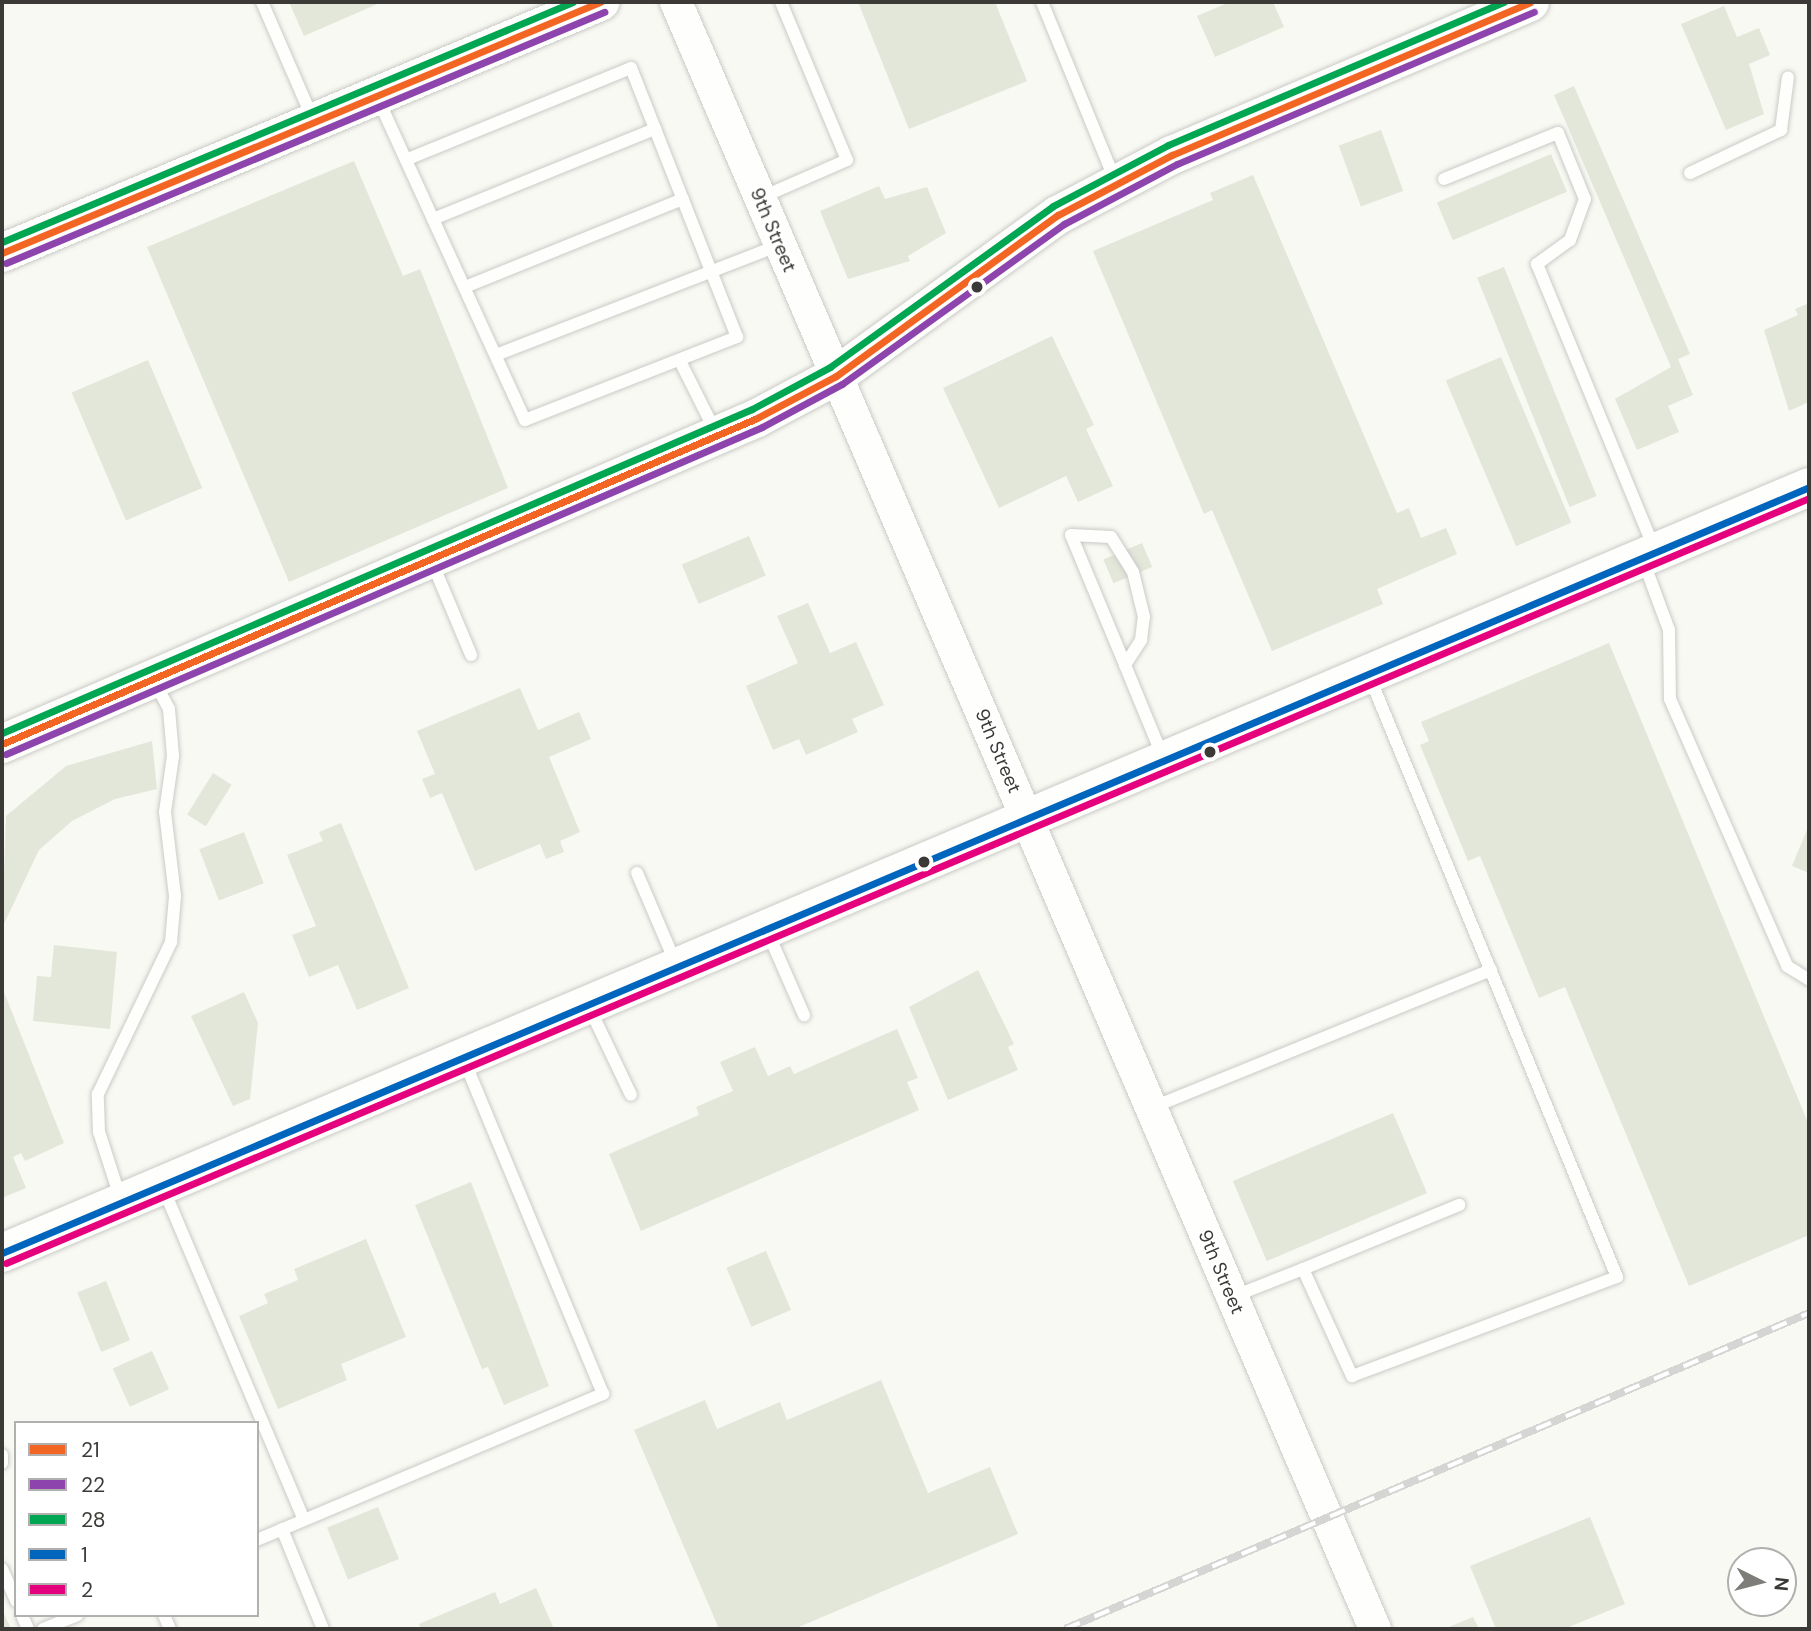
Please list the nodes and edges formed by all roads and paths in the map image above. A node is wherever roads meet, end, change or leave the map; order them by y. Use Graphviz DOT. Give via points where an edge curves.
graph roads {
  1 [pos="262,2"];
  2 [pos="600,2"];
  3 [pos="676,2"];
  4 [pos="781,2"];
  5 [pos="1042,2"];
  6 [pos="1526,3"];
  7 [pos="1788,76"];
  8 [pos="376,96"];
  9 [pos="314,122"];
  10 [pos="655,129"];
  11 [pos="406,160"];
  12 [pos="1690,173"];
  13 [pos="1444,179"];
  14 [pos="1117,184"];
  15 [pos="760,198"];
  16 [pos="682,199"];
  17 [pos="433,219"];
  18 [pos="780,245"];
  19 [pos="2,253"];
  20 [pos="711,272"];
  21 [pos="465,287"];
  22 [pos="496,355"];
  23 [pos="680,361"];
  24 [pos="836,376"];
  25 [pos="717,436"];
  26 [pos="1809,487"];
  27 [pos="1649,555"];
  28 [pos="432,561"];
  29 [pos="471,655"];
  30 [pos="1125,666"];
  31 [pos="1368,674"];
  32 [pos="153,680"];
  33 [pos="2,744"];
  34 [pos="1165,760"];
  35 [pos="1027,819"];
  36 [pos="637,873"];
  37 [pos="767,929"];
  38 [pos="677,967"];
  39 [pos="1491,970"];
  40 [pos="1809,980"];
  41 [pos="588,1005"];
  42 [pos="804,1015"];
  43 [pos="463,1059"];
  44 [pos="631,1095"];
  45 [pos="1151,1108"];
  46 [pos="163,1186"];
  47 [pos="122,1203"];
  48 [pos="1459,1205"];
  49 [pos="2,1253"];
  50 [pos="1303,1269"];
  51 [pos="1232,1297"];
  52 [pos="2,1455"];
  53 [pos="2,1463"];
  54 [pos="304,1520"];
  55 [pos="282,1529"];
  56 [pos="259,1539"];
  57 [pos="2,1569"];
  58 [pos="14,1596"];
  59 [pos="72,1617"];
  60 [pos="43,1629"];
  61 [pos="323,1629"];
  62 [pos="1375,1629"];
  1 -- 9 [label="lane"];
  2 -- 8 [label="main road"];
  3 -- 15 [label="street, 9th Street"];
  4 -- 15 [label="lane" via="847,160"];
  5 -- 14 [label="lane"];
  6 -- 14 [label="main road"];
  7 -- 12 [label="lane" via="1781,130"];
  8 -- 9 [label="main road"];
  8 -- 11 [label="lane"];
  9 -- 19 [label="main road"];
  10 -- 11 [label="lane" via="631,68"];
  10 -- 16 [label="lane"];
  10 -- 17 [label="lane"];
  11 -- 17 [label="lane"];
  13 -- 27 [label="lane" via="1558,133 1585,199 1570,240 1538,264"];
  14 -- 24 [label="main road" via="1058,215"];
  15 -- 18 [label="street, 9th Street"];
  16 -- 20 [label="lane"];
  16 -- 21 [label="lane"];
  17 -- 21 [label="lane"];
  18 -- 20 [label="lane"];
  18 -- 24 [label="street, 9th Street"];
  20 -- 22 [label="lane"];
  20 -- 23 [label="lane" via="737,337"];
  21 -- 22 [label="lane"];
  22 -- 23 [label="lane" via="525,420"];
  23 -- 25 [label="lane"];
  24 -- 25 [label="main road"];
  24 -- 35 [label="street, 9th Street"];
  25 -- 28 [label="main road"];
  26 -- 27 [label="main road"];
  27 -- 31 [label="main road"];
  27 -- 40 [label="lane" via="1668,630 1670,699 1787,966"];
  28 -- 29 [label="lane"];
  28 -- 32 [label="main road"];
  30 -- 30 [label="lane" via="1071,534 1111,537 1133,572 1144,617 1141,640"];
  30 -- 34 [label="lane"];
  31 -- 34 [label="main road"];
  31 -- 39 [label="lane"];
  32 -- 33 [label="main road"];
  32 -- 47 [label="lane" via="169,709 173,755 165,812 175,896 171,942 97,1094 99,1132"];
  34 -- 35 [label="main road"];
  35 -- 37 [label="main road"];
  35 -- 45 [label="street, 9th Street"];
  36 -- 38 [label="lane"];
  37 -- 38 [label="main road"];
  37 -- 42 [label="lane"];
  38 -- 41 [label="main road"];
  39 -- 45 [label="lane"];
  39 -- 50 [label="lane" via="1617,1277 1352,1376"];
  41 -- 43 [label="main road"];
  41 -- 44 [label="lane"];
  43 -- 46 [label="main road"];
  43 -- 54 [label="lane" via="603,1394"];
  45 -- 51 [label="street, 9th Street"];
  46 -- 47 [label="main road"];
  46 -- 54 [label="lane"];
  47 -- 49 [label="main road"];
  48 -- 50 [label="lane"];
  50 -- 51 [label="lane"];
  51 -- 62 [label="street, 9th Street"];
  52 -- 53 [label="lane"];
  54 -- 55 [label="lane"];
  55 -- 56 [label="lane"];
  55 -- 61 [label="lane"];
  57 -- 58 [label="lane"];
  59 -- 60 [label="lane"];
}
